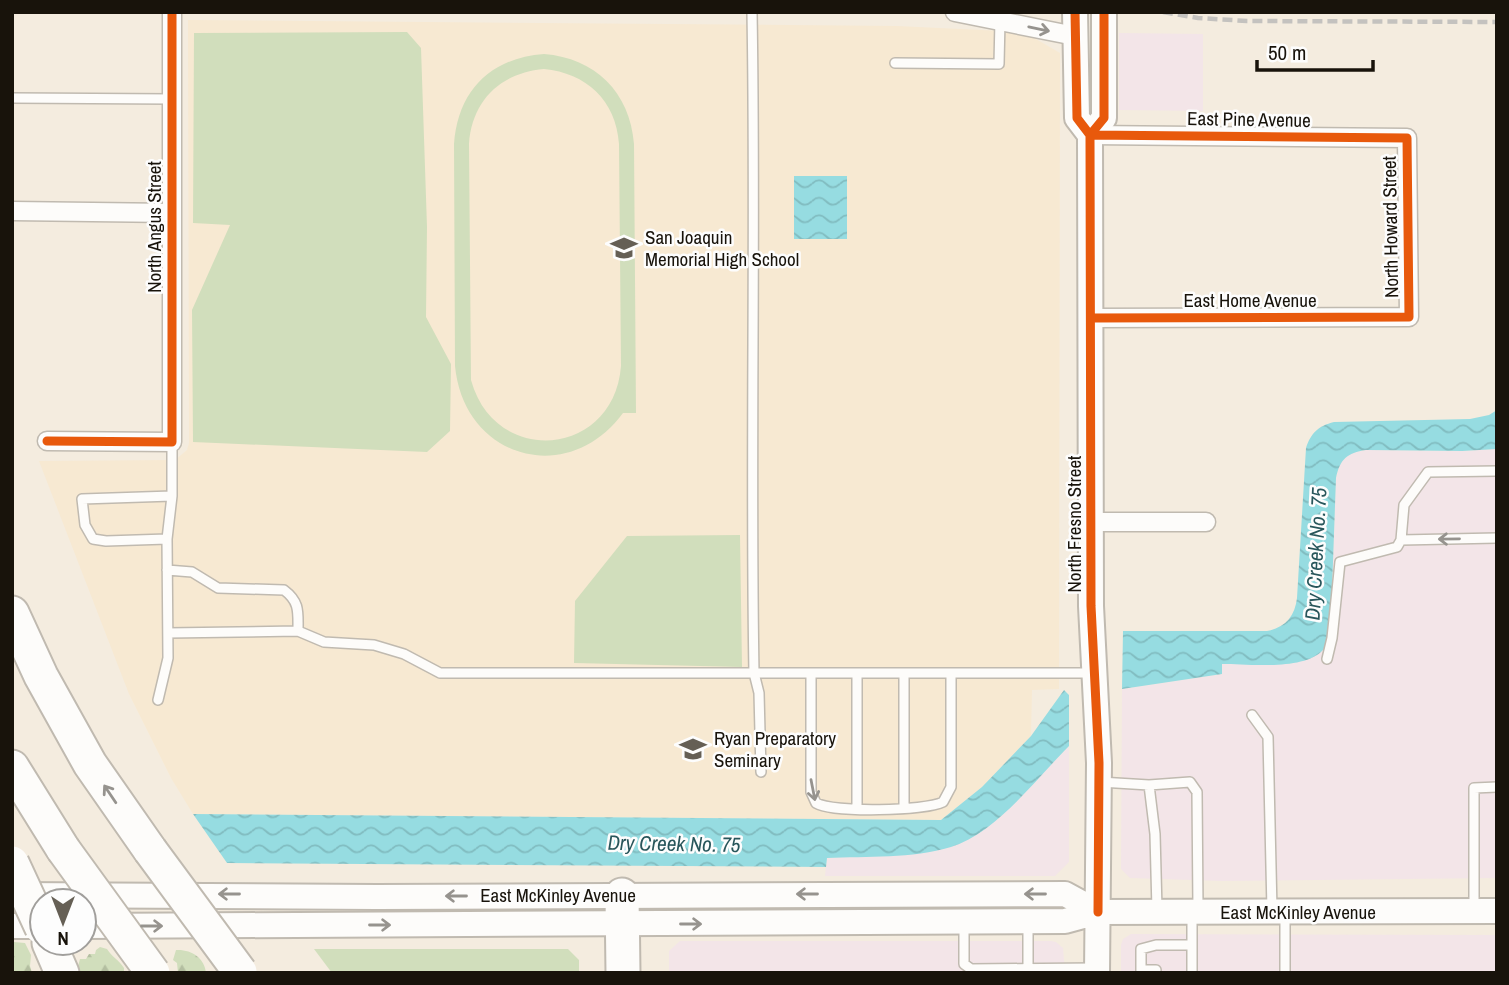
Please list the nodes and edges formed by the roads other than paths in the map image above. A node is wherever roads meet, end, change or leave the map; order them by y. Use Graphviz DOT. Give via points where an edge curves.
graph roads {
  1 [pos="172,12"];
  2 [pos="752,12"];
  3 [pos="955,12"];
  4 [pos="1095,12"];
  5 [pos="1104,12"];
  6 [pos="1000,20"];
  7 [pos="1075,24"];
  8 [pos="895,63"];
  9 [pos="12,98"];
  10 [pos="172,99"];
  11 [pos="1097,127"];
  12 [pos="1407,138"];
  13 [pos="12,211"];
  14 [pos="172,213"];
  15 [pos="1409,317"];
  16 [pos="1091,318"];
  17 [pos="47,441"];
  18 [pos="172,442"];
  19 [pos="1497,471"];
  20 [pos="172,496"];
  21 [pos="1091,522"];
  22 [pos="1206,522"];
  23 [pos="1497,538"];
  24 [pos="167,539"];
  25 [pos="1401,540"];
  26 [pos="167,570"];
  27 [pos="12,613"];
  28 [pos="298,631"];
  29 [pos="168,633"];
  30 [pos="1327,659"];
  31 [pos="754,673"];
  32 [pos="811,673"];
  33 [pos="857,673"];
  34 [pos="904,673"];
  35 [pos="951,673"];
  36 [pos="1094,675"];
  37 [pos="158,700"];
  38 [pos="1252,715"];
  39 [pos="12,768"];
  40 [pos="761,772"];
  41 [pos="1099,782"];
  42 [pos="1149,785"];
  43 [pos="1497,787"];
  44 [pos="904,808"];
  45 [pos="857,809"];
  46 [pos="12,863"];
  47 [pos="12,895"];
  48 [pos="28,897"];
  49 [pos="622,909"];
  50 [pos="1486,911"];
  51 [pos="1098,912"];
  52 [pos="1157,912"];
  53 [pos="1195,912"];
  54 [pos="1278,912"];
  55 [pos="964,922"];
  56 [pos="1028,922"];
  57 [pos="98,926"];
  58 [pos="1192,945"];
  59 [pos="1028,969"];
  60 [pos="1097,970"];
  61 [pos="1156,970"];
  62 [pos="1048,971"];
  63 [pos="1141,971"];
  64 [pos="1189,971"];
  65 [pos="153,973"];
  66 [pos="241,973"];
  67 [pos="622,973"];
  68 [pos="1285,973"];
  1 -- 10 [label="street, North Angus Street"];
  2 -- 31 [label="lane"];
  3 -- 6 [label="street"];
  4 -- 11 [label="main road"];
  5 -- 11 [label="main road, North Fresno Street"];
  6 -- 7 [label="street, one-way"];
  6 -- 8 [label="lane" via="999,64"];
  7 -- 11 [label="main road, North Fresno Street" via="1077,118"];
  9 -- 10 [label="lane"];
  10 -- 14 [label="street, North Angus Street"];
  11 -- 12 [label="street, East Pine Avenue"];
  11 -- 16 [label="main road, North Fresno Street"];
  12 -- 15 [label="street, North Howard Street"];
  13 -- 14 [label="street"];
  14 -- 18 [label="street, North Angus Street"];
  15 -- 16 [label="street, East Home Avenue"];
  16 -- 21 [label="main road, North Fresno Street"];
  17 -- 18 [label="street"];
  18 -- 20 [label="lane, North Angus Street"];
  19 -- 25 [label="lane" via="1428,472 1404,505"];
  20 -- 24 [label="lane, North Angus Street"];
  20 -- 24 [label="lane" via="82,499 93,539"];
  21 -- 22 [label="street"];
  21 -- 36 [label="main road, North Fresno Street"];
  23 -- 25 [label="lane, one-way"];
  24 -- 26 [label="lane, North Angus Street"];
  25 -- 30 [label="lane" via="1397,547 1340,562"];
  26 -- 28 [label="lane" via="192,572 218,588 284,590 299,606"];
  26 -- 29 [label="lane, North Angus Street"];
  66 -- 27 [label="highway, one-way, bridge" via="90,764"];
  28 -- 29 [label="lane"];
  28 -- 31 [label="lane" via="324,642 374,645 440,673"];
  29 -- 37 [label="lane, North Angus Street" via="168,658"];
  31 -- 32 [label="lane"];
  31 -- 40 [label="lane" via="759,693"];
  32 -- 33 [label="lane"];
  32 -- 45 [label="lane, one-way" via="812,799 823,807"];
  33 -- 34 [label="lane"];
  33 -- 45 [label="lane"];
  34 -- 35 [label="lane"];
  34 -- 44 [label="lane"];
  35 -- 36 [label="lane"];
  35 -- 44 [label="lane" via="951,787 937,805"];
  36 -- 41 [label="main road, North Fresno Street"];
  38 -- 54 [label="lane" via="1268,737"];
  39 -- 65 [label="highway, bridge" via="63,849"];
  41 -- 42 [label="lane"];
  41 -- 51 [label="main road, North Fresno Street"];
  42 -- 52 [label="lane"];
  42 -- 53 [label="lane" via="1190,782 1197,792"];
  43 -- 50 [label="lane" via="1474,788"];
  44 -- 45 [label="lane"];
  46 -- 48 [label="highway, bridge"];
  49 -- 47 [label="main road, East McKinley Avenue, one-way" via="377,897"];
  51 -- 49 [label="main road, East McKinley Avenue, one-way" via="1065,894"];
  49 -- 55 [label="main road, East McKinley Avenue, one-way"];
  57 -- 49 [label="main road, East McKinley Avenue, one-way"];
  49 -- 67 [label="highway"];
  50 -- 54 [label="main road, East McKinley Avenue"];
  51 -- 52 [label="main road, East McKinley Avenue"];
  51 -- 56 [label="main road, East McKinley Avenue" via="1065,921"];
  51 -- 60 [label="main road, North Fresno Street"];
  52 -- 53 [label="main road, East McKinley Avenue"];
  53 -- 54 [label="main road, East McKinley Avenue"];
  53 -- 58 [label="lane"];
  54 -- 68 [label="lane"];
  55 -- 56 [label="main road, East McKinley Avenue"];
  55 -- 59 [label="lane" via="964,964 971,969"];
  56 -- 59 [label="lane"];
  58 -- 63 [label="lane" via="1142,949"];
  58 -- 64 [label="lane"];
  59 -- 62 [label="lane"];
  60 -- 62 [label="lane"];
  61 -- 63 [label="lane"];
}
